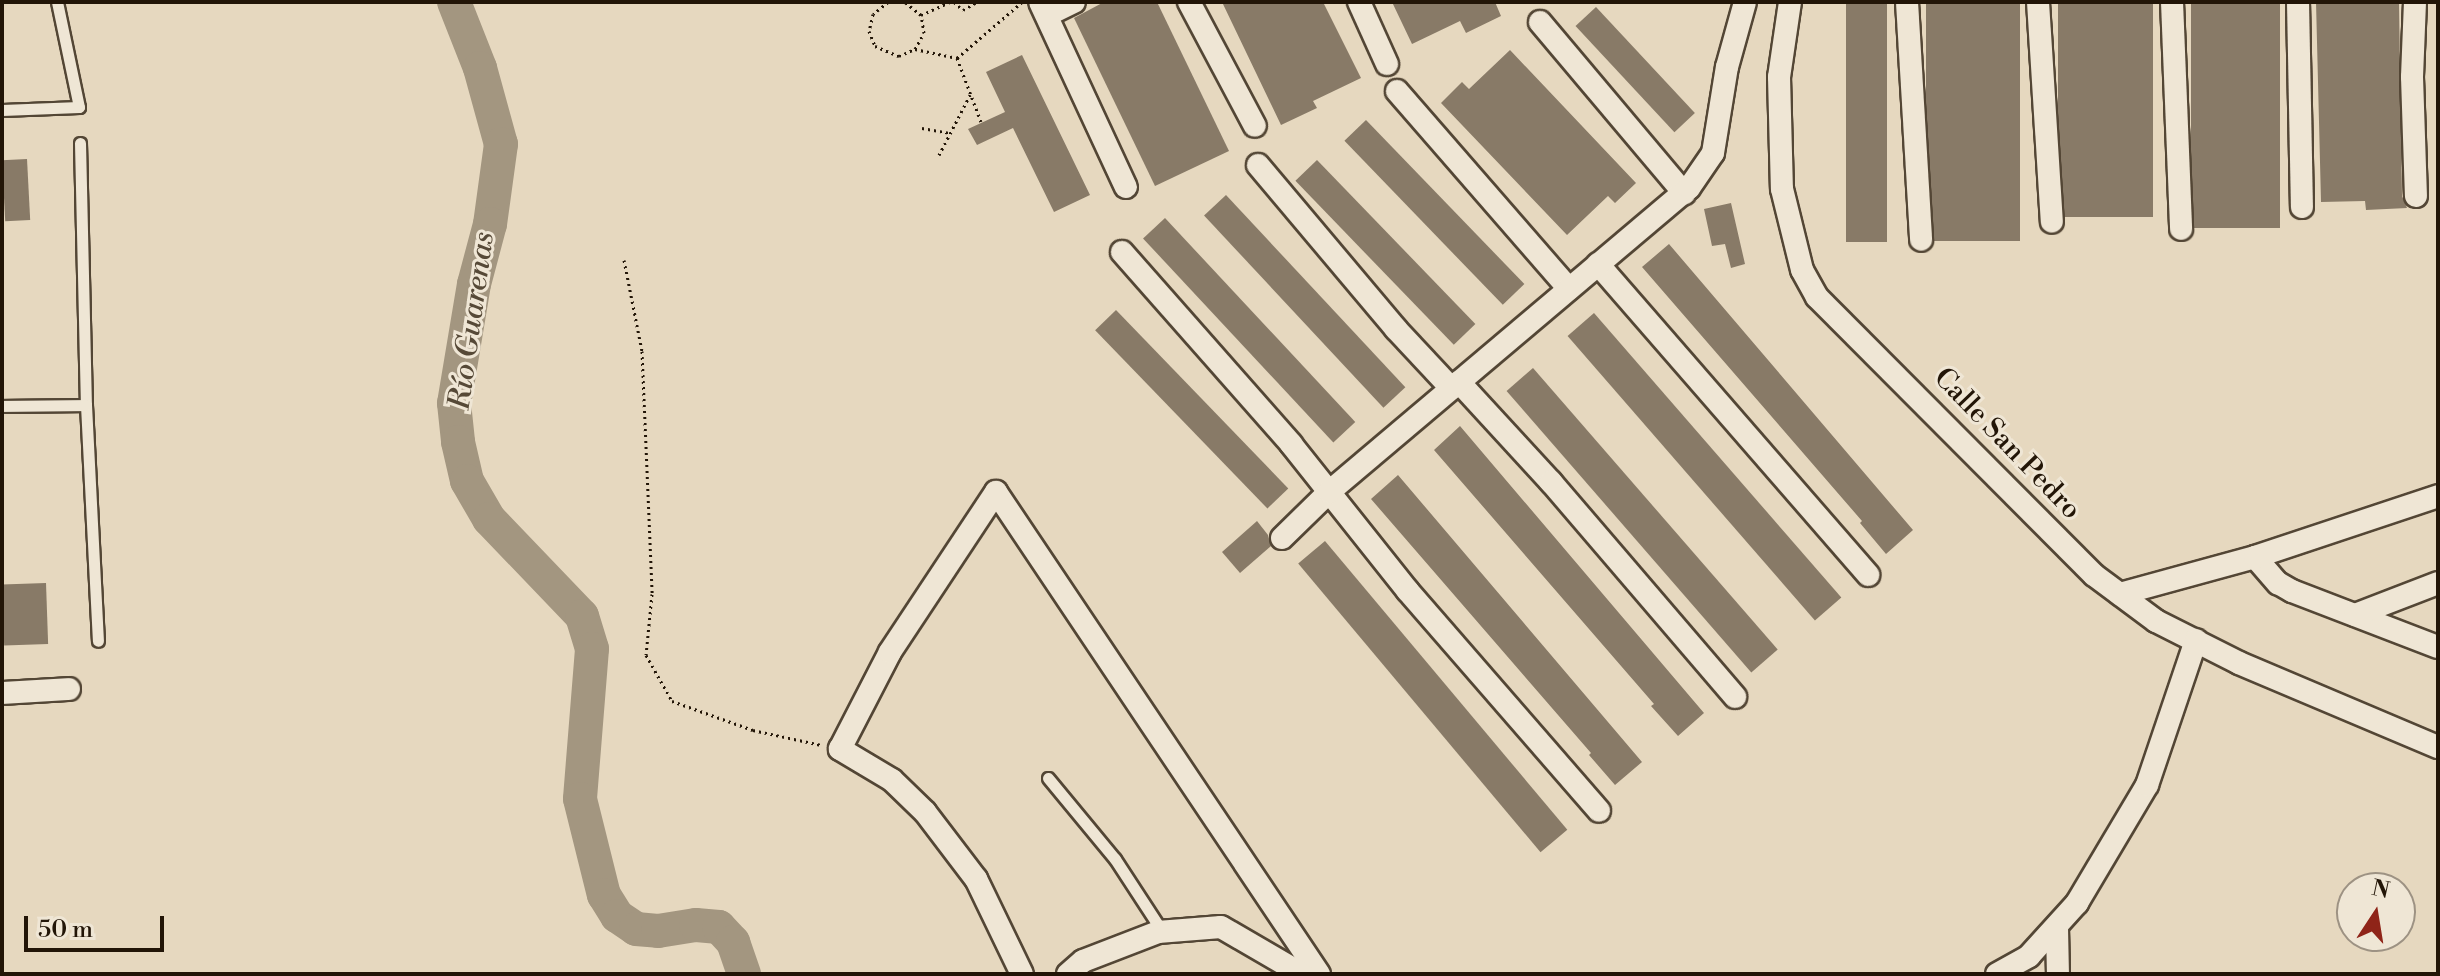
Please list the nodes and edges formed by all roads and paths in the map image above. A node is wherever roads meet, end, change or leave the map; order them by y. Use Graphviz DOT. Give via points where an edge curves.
graph roads {
  1 [pos="57,2"];
  2 [pos="888,2"];
  3 [pos="905,2"];
  4 [pos="952,2"];
  5 [pos="977,2"];
  6 [pos="1022,2"];
  7 [pos="1074,2"];
  8 [pos="1189,2"];
  9 [pos="1359,2"];
  10 [pos="1745,2"];
  11 [pos="1790,2"];
  12 [pos="1907,2"];
  13 [pos="2038,2"];
  14 [pos="2172,2"];
  15 [pos="2298,2"];
  16 [pos="2415,2"];
  17 [pos="1044,9"];
  18 [pos="921,15"];
  19 [pos="1540,22"];
  20 [pos="915,49"];
  21 [pos="957,58"];
  22 [pos="1387,64"];
  23 [pos="1397,91"];
  24 [pos="970,95"];
  25 [pos="2,110"];
  26 [pos="981,122"];
  27 [pos="1255,126"];
  28 [pos="922,128"];
  29 [pos="950,133"];
  30 [pos="80,143"];
  31 [pos="939,155"];
  32 [pos="1258,165"];
  33 [pos="1126,187"];
  34 [pos="1684,193"];
  35 [pos="2416,196"];
  36 [pos="2302,207"];
  37 [pos="2052,222"];
  38 [pos="2181,229"];
  39 [pos="1921,240"];
  40 [pos="1122,252"];
  41 [pos="624,260"];
  42 [pos="1598,264"];
  43 [pos="1569,289"];
  44 [pos="1455,385"];
  45 [pos="86,405"];
  46 [pos="2,406"];
  47 [pos="1329,492"];
  48 [pos="2438,496"];
  49 [pos="1282,538"];
  50 [pos="2255,557"];
  51 [pos="1868,575"];
  52 [pos="2438,583"];
  53 [pos="2120,594"];
  54 [pos="2355,615"];
  55 [pos="2196,640"];
  56 [pos="98,641"];
  57 [pos="2438,647"];
  58 [pos="69,689"];
  59 [pos="2,693"];
  60 [pos="1735,697"];
  61 [pos="2438,747"];
  62 [pos="840,749"];
  63 [pos="1048,778"];
  64 [pos="1599,811"];
  65 [pos="2057,928"];
  66 [pos="1162,931"];
  67 [pos="1022,974"];
  68 [pos="1068,974"];
  69 [pos="1302,974"];
  70 [pos="1319,974"];
  71 [pos="1997,974"];
  72 [pos="2058,974"];
  1 -- 25 [label="lane" via="79,107"];
  2 -- 20 [label="path" via="870,22 875,46 899,56"];
  3 -- 18 [label="path"];
  4 -- 5 [label="path" via="963,10"];
  4 -- 18 [label="path"];
  6 -- 21 [label="path"];
  7 -- 17 [label="street"];
  8 -- 27 [label="street"];
  9 -- 22 [label="street"];
  10 -- 34 [label="street" via="1727,67 1713,153"];
  11 -- 53 [label="street, Calle San Pedro" via="1779,77 1782,189 1802,270 1817,297 2094,575"];
  12 -- 39 [label="street"];
  13 -- 37 [label="street"];
  14 -- 38 [label="street"];
  15 -- 36 [label="street"];
  16 -- 35 [label="street"];
  17 -- 33 [label="street"];
  18 -- 20 [label="path" via="924,33"];
  19 -- 34 [label="street"];
  20 -- 21 [label="path"];
  21 -- 24 [label="path"];
  23 -- 43 [label="street"];
  24 -- 26 [label="path"];
  24 -- 29 [label="path"];
  28 -- 29 [label="path"];
  29 -- 31 [label="path"];
  30 -- 45 [label="lane"];
  32 -- 44 [label="street" via="1396,329"];
  34 -- 42 [label="street"];
  40 -- 47 [label="street"];
  41 -- 62 [label="path" via="642,351 652,594 646,655 672,701 753,730"];
  42 -- 43 [label="street"];
  42 -- 51 [label="street"];
  43 -- 44 [label="street"];
  44 -- 47 [label="street"];
  44 -- 60 [label="street" via="1551,482"];
  45 -- 46 [label="lane"];
  45 -- 56 [label="lane"];
  47 -- 49 [label="street"];
  47 -- 64 [label="street"];
  48 -- 50 [label="street"];
  50 -- 53 [label="street"];
  50 -- 54 [label="street" via="2278,583"];
  52 -- 54 [label="street"];
  53 -- 55 [label="street, Calle San Pedro" via="2156,621"];
  54 -- 57 [label="street"];
  55 -- 61 [label="street, Calle San Pedro"];
  55 -- 65 [label="street" via="2147,785"];
  58 -- 59 [label="street"];
  62 -- 67 [label="street" via="892,780 925,812 976,879"];
  62 -- 70 [label="street" via="890,652 996,492"];
  63 -- 66 [label="lane" via="1115,859"];
  65 -- 71 [label="street" via="2029,956"];
  65 -- 72 [label="street"];
  66 -- 68 [label="street" via="1083,961"];
  66 -- 69 [label="street" via="1221,927"];
}
